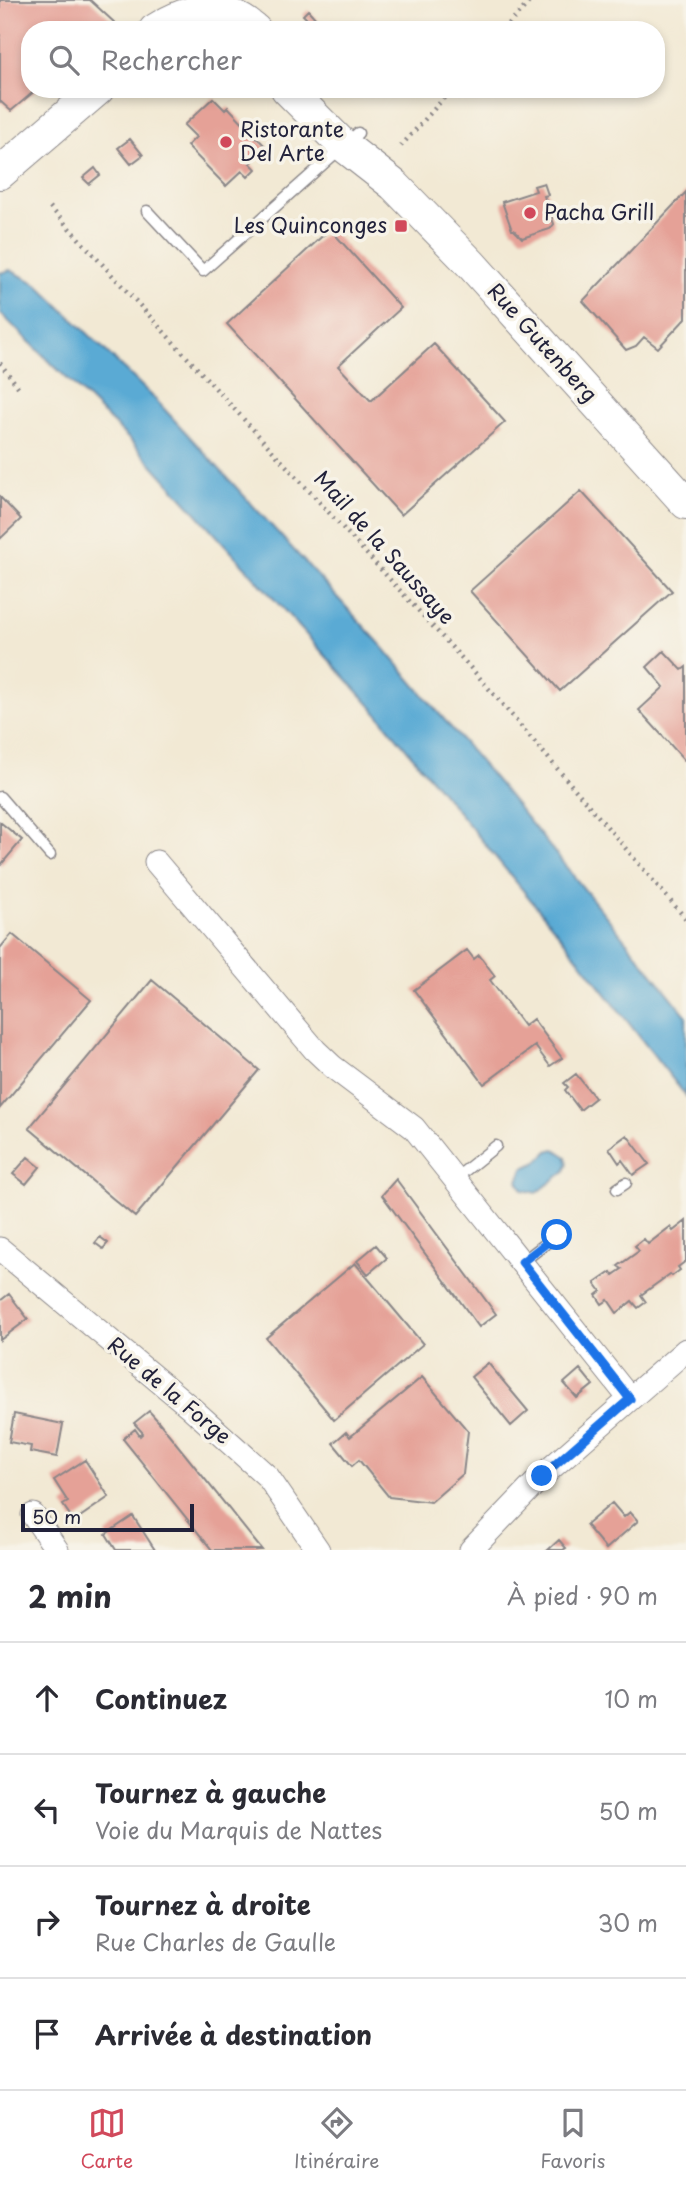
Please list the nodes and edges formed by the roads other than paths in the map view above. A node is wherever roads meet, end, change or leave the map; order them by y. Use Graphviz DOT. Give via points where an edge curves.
graph roads {
  1 [pos="187,19"];
  2 [pos="244,21"];
  3 [pos="88,98"];
  4 [pos="298,98"];
  5 [pos="321,98"];
  6 [pos="351,140"];
  7 [pos="0,173"];
  8 [pos="147,211"];
  9 [pos="686,503"];
  10 [pos="0,797"];
  11 [pos="50,855"];
  12 [pos="156,862"];
  13 [pos="496,1146"];
  14 [pos="456,1178"];
  15 [pos="557,1235"];
  16 [pos="0,1249"];
  17 [pos="522,1262"];
  18 [pos="686,1350"];
  19 [pos="630,1399"];
  20 [pos="33,1515"];
  21 [pos="57,1550"];
  22 [pos="318,1550"];
  23 [pos="471,1550"];
  1 -- 2 [label="street"];
  3 -- 7 [label="street"];
  4 -- 6 [label="street, Rue Gutenberg"];
  5 -- 6 [label="street, Rue Gutenberg"];
  6 -- 8 [label="lane" via="203,271"];
  6 -- 9 [label="street, Rue Gutenberg" via="471,264"];
  10 -- 11 [label="lane"];
  12 -- 14 [label="street" via="315,1050 414,1128"];
  13 -- 14 [label="lane"];
  14 -- 17 [label="street"];
  15 -- 17 [label="lane"];
  16 -- 22 [label="street, Rue de la Forge" via="268,1477"];
  17 -- 19 [label="street"];
  18 -- 19 [label="street"];
  19 -- 23 [label="street" via="542,1476"];
  20 -- 21 [label="street"];
}
